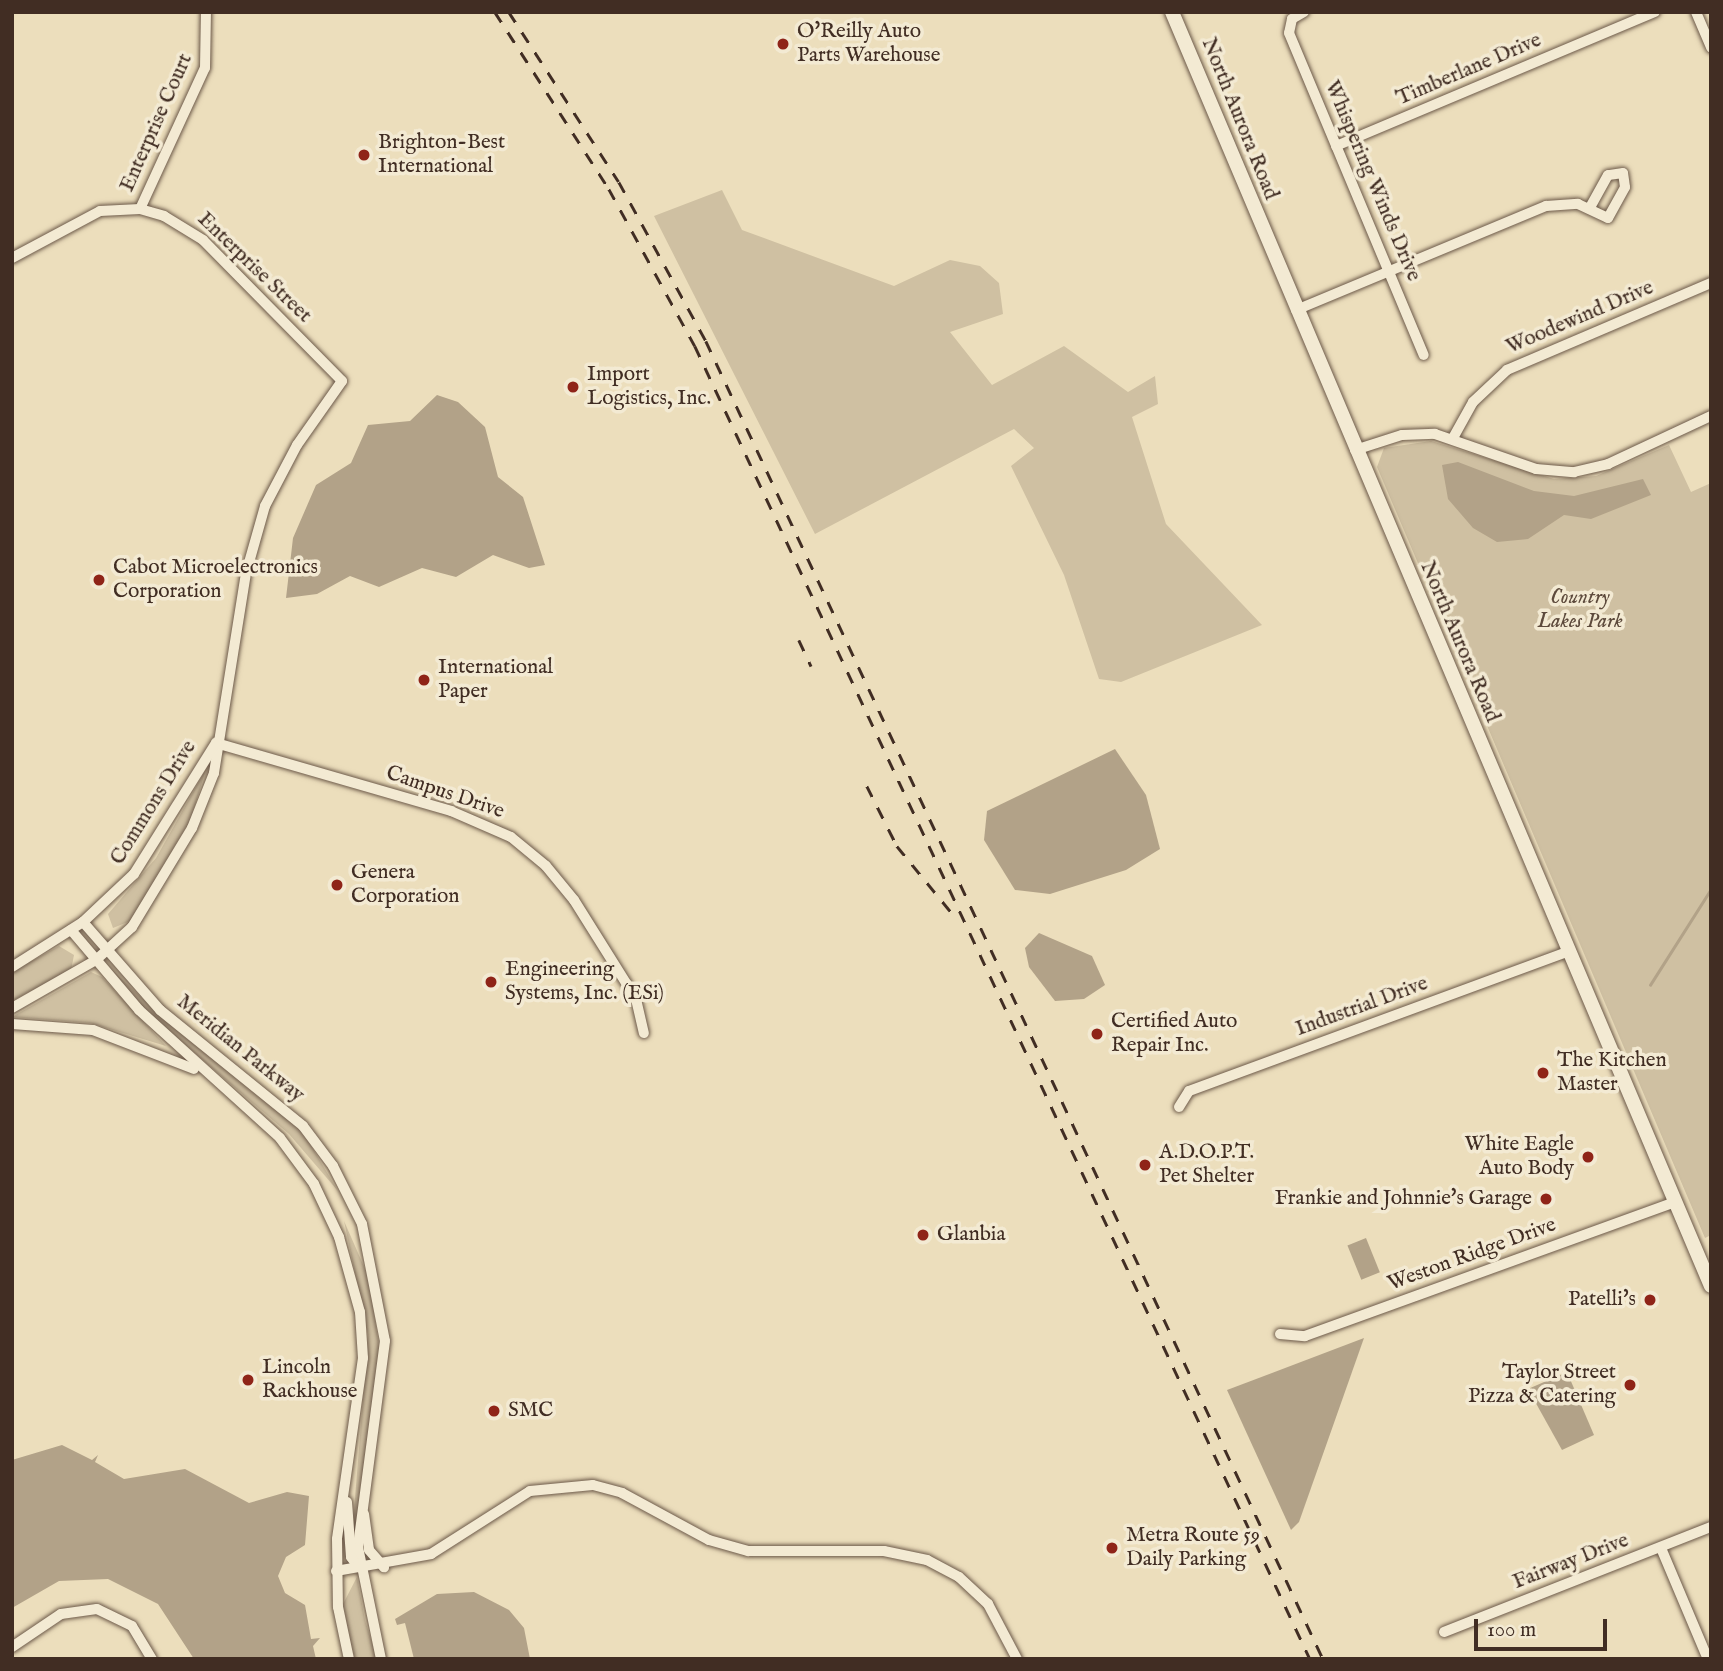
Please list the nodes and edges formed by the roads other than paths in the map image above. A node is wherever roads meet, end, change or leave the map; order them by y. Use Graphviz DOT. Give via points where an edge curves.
graph roads {
  1 [pos="206,12"];
  2 [pos="1172,12"];
  3 [pos="1304,12"];
  4 [pos="1655,12"];
  5 [pos="1696,12"];
  6 [pos="1711,48"];
  7 [pos="1336,146"];
  8 [pos="1590,208"];
  9 [pos="140,209"];
  10 [pos="12,258"];
  11 [pos="1389,272"];
  12 [pos="1711,283"];
  13 [pos="1296,310"];
  14 [pos="1424,355"];
  15 [pos="1711,416"];
  16 [pos="1453,438"];
  17 [pos="1355,450"];
  18 [pos="216,743"];
  19 [pos="83,922"];
  20 [pos="71,930"];
  21 [pos="108,949"];
  22 [pos="1566,952"];
  23 [pos="96,960"];
  24 [pos="12,967"];
  25 [pos="12,1008"];
  26 [pos="12,1024"];
  27 [pos="644,1033"];
  28 [pos="217,1084"];
  29 [pos="1179,1107"];
  30 [pos="1676,1202"];
  31 [pos="1711,1286"];
  32 [pos="1280,1334"];
  33 [pos="346,1499"];
  34 [pos="363,1504"];
  35 [pos="1711,1527"];
  36 [pos="1661,1548"];
  37 [pos="384,1567"];
  38 [pos="360,1569"];
  39 [pos="336,1572"];
  40 [pos="370,1620"];
  41 [pos="1444,1632"];
  42 [pos="12,1647"];
  43 [pos="152,1659"];
  44 [pos="349,1659"];
  45 [pos="381,1659"];
  46 [pos="1017,1659"];
  47 [pos="1708,1659"];
  1 -- 9 [label="street, Enterprise Court" via="205,68"];
  2 -- 13 [label="main road, North Aurora Road"];
  3 -- 7 [label="street, Whispering Winds Drive" via="1290,22"];
  4 -- 7 [label="street, Timberlane Drive"];
  5 -- 6 [label="street"];
  7 -- 11 [label="street, Whispering Winds Drive"];
  8 -- 11 [label="street" via="1546,206"];
  9 -- 10 [label="street, Enterprise Street" via="90,214"];
  9 -- 18 [label="street, Enterprise Street" via="192,231 342,381 297,445 265,506"];
  11 -- 13 [label="street"];
  11 -- 14 [label="street, Whispering Winds Drive"];
  12 -- 16 [label="street, Woodewind Drive" via="1507,370 1473,402"];
  13 -- 17 [label="main road, North Aurora Road"];
  15 -- 16 [label="street" via="1608,464 1574,472 1536,469"];
  16 -- 17 [label="street" via="1412,433"];
  17 -- 22 [label="main road, North Aurora Road"];
  18 -- 19 [label="street, Commons Drive" via="148,856"];
  18 -- 21 [label="street, Commons Drive" via="214,773 192,828 150,903"];
  18 -- 27 [label="street, Campus Drive" via="451,811 511,837 564,886 636,999"];
  19 -- 20 [label="street, Commons Drive"];
  19 -- 21 [label="street, Meridian Parkway"];
  20 -- 23 [label="street, Meridian Parkway"];
  20 -- 24 [label="street, Commons Drive"];
  21 -- 23 [label="street, Commons Drive"];
  21 -- 34 [label="street, Meridian Parkway" via="160,1010 288,1110 321,1147 352,1201 377,1272 385,1341"];
  22 -- 29 [label="street, Industrial Drive" via="1189,1091"];
  22 -- 30 [label="main road, North Aurora Road"];
  23 -- 25 [label="street, Commons Drive"];
  23 -- 28 [label="street, Meridian Parkway"];
  26 -- 28 [label="street" via="118,1037"];
  28 -- 33 [label="street, Meridian Parkway" via="293,1154 329,1212 348,1263 363,1369"];
  30 -- 31 [label="main road, North Aurora Road"];
  30 -- 32 [label="street, Weston Ridge Drive" via="1305,1336"];
  33 -- 38 [label="street, Meridian Parkway" via="351,1557"];
  33 -- 39 [label="street, Meridian Parkway"];
  34 -- 37 [label="street, Meridian Parkway" via="369,1550"];
  34 -- 38 [label="street, Meridian Parkway"];
  35 -- 36 [label="street, Fairway Drive"];
  36 -- 41 [label="street, Fairway Drive"];
  36 -- 47 [label="street"];
  37 -- 38 [label="street"];
  37 -- 40 [label="street, Meridian Parkway" via="368,1586"];
  37 -- 46 [label="street" via="442,1548 520,1494 561,1484 593,1485 741,1549 793,1556 884,1551 927,1560 959,1577 988,1604"];
  38 -- 39 [label="street"];
  38 -- 40 [label="street, Meridian Parkway"];
  39 -- 44 [label="street, Meridian Parkway"];
  40 -- 45 [label="street, Meridian Parkway"];
  42 -- 43 [label="street" via="61,1614 97,1609 132,1626"];
}
